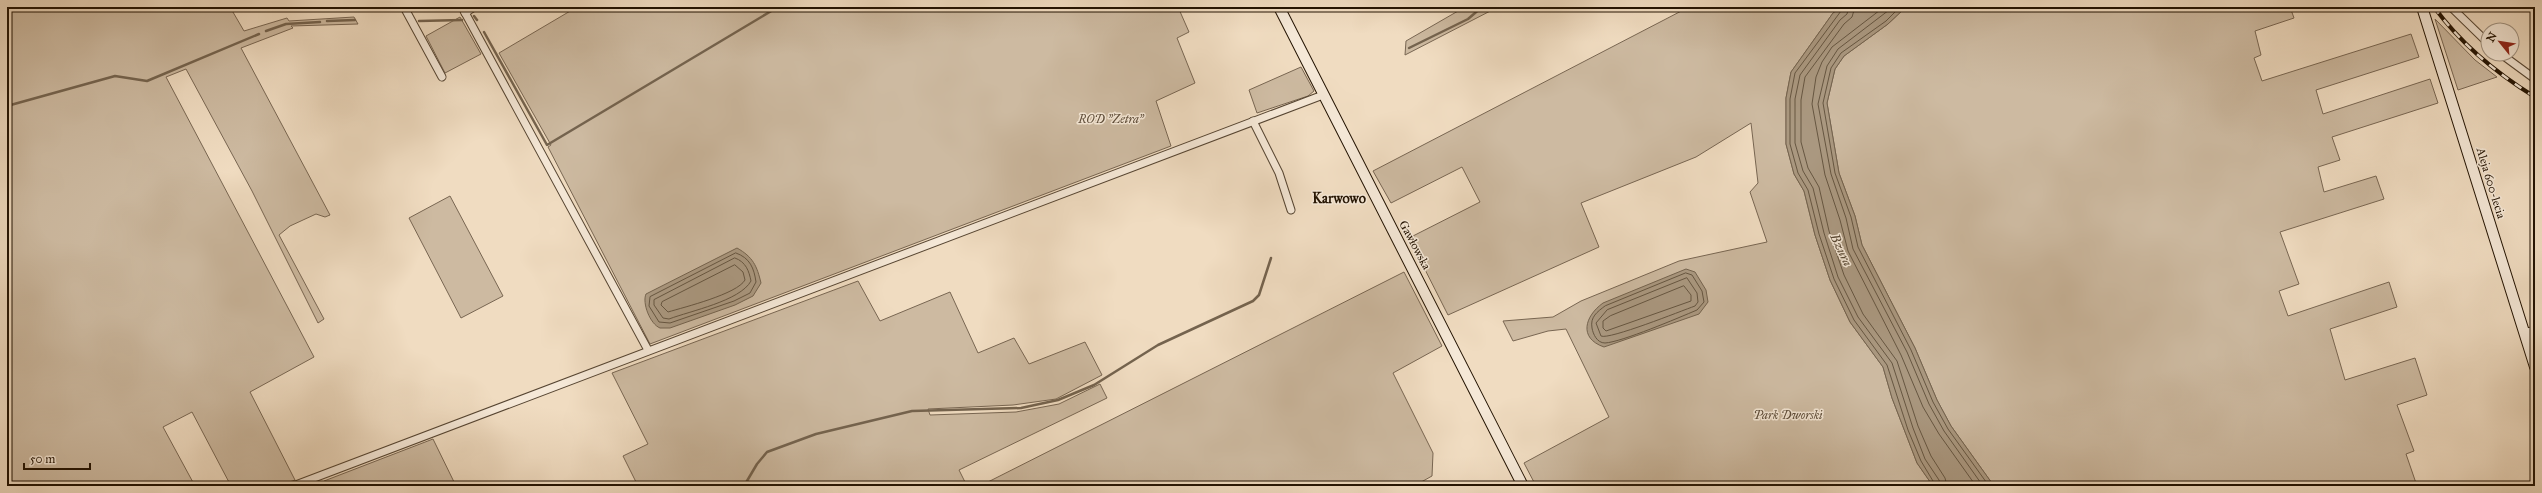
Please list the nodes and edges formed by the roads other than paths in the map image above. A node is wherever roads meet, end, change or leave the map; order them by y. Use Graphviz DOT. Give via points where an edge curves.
graph roads {
  1 [pos="404,7"];
  2 [pos="474,7"];
  3 [pos="1279,7"];
  4 [pos="2422,7"];
  5 [pos="2451,7"];
  6 [pos="464,10"];
  7 [pos="2480,35"];
  8 [pos="2512,62"];
  9 [pos="442,77"];
  10 [pos="2535,79"];
  11 [pos="1323,95"];
  12 [pos="1253,121"];
  13 [pos="1291,210"];
  14 [pos="2535,330"];
  15 [pos="2524,333"];
  16 [pos="648,350"];
  17 [pos="2535,367"];
  18 [pos="292,486"];
  19 [pos="1523,486"];
  1 -- 9 [label="street"];
  2 -- 6 [label="street"];
  3 -- 11 [label="street, Gawłowska"];
  4 -- 15 [label="street, Aleja 600-lecia"];
  5 -- 7 [label="street"];
  6 -- 16 [label="street"];
  8 -- 10 [label="street"];
  11 -- 12 [label="street"];
  11 -- 19 [label="street, Gawłowska"];
  12 -- 13 [label="street" via="1279,173"];
  12 -- 16 [label="street"];
  14 -- 15 [label="street"];
  15 -- 17 [label="street, Aleja 600-lecia"];
  16 -- 18 [label="street"];
}
